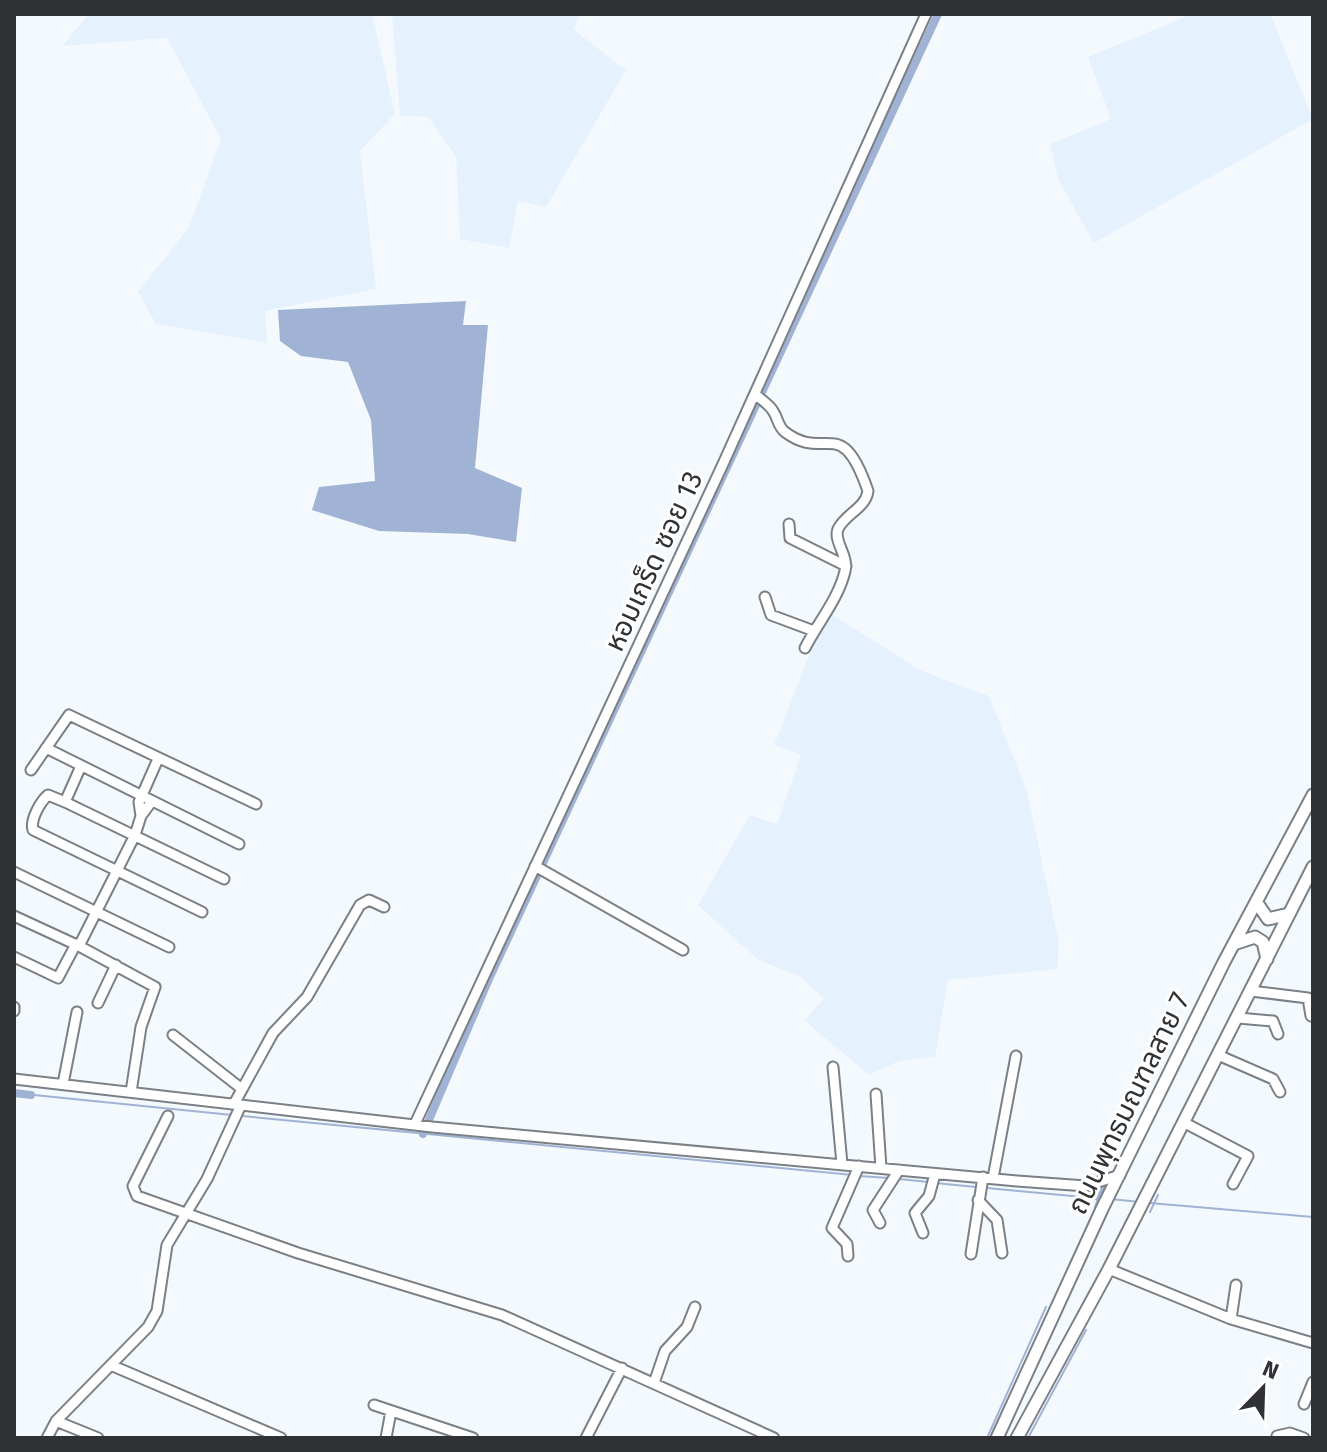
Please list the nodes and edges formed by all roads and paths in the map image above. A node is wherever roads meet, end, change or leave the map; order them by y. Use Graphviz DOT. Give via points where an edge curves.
graph roads {
  1 [pos="926,14"];
  2 [pos="758,397"];
  3 [pos="789,524"];
  4 [pos="846,566"];
  5 [pos="765,597"];
  6 [pos="814,631"];
  7 [pos="805,648"];
  8 [pos="46,748"];
  9 [pos="158,759"];
  10 [pos="81,766"];
  11 [pos="31,770"];
  12 [pos="141,795"];
  13 [pos="1313,795"];
  14 [pos="152,801"];
  15 [pos="65,802"];
  16 [pos="256,804"];
  17 [pos="141,816"];
  18 [pos="135,835"];
  19 [pos="239,844"];
  20 [pos="1313,867"];
  21 [pos="540,869"];
  22 [pos="116,871"];
  23 [pos="14,872"];
  24 [pos="224,879"];
  25 [pos="1257,903"];
  26 [pos="384,907"];
  27 [pos="97,912"];
  28 [pos="202,912"];
  29 [pos="1289,914"];
  30 [pos="14,916"];
  31 [pos="1234,944"];
  32 [pos="77,945"];
  33 [pos="169,947"];
  34 [pos="683,950"];
  35 [pos="14,957"];
  36 [pos="1267,959"];
  37 [pos="116,965"];
  38 [pos="1251,991"];
  39 [pos="98,1003"];
  40 [pos="77,1012"];
  41 [pos="1311,1016"];
  42 [pos="1238,1018"];
  43 [pos="1278,1034"];
  44 [pos="173,1035"];
  45 [pos="1218,1055"];
  46 [pos="1016,1056"];
  47 [pos="833,1067"];
  48 [pos="14,1079"];
  49 [pos="63,1084"];
  50 [pos="242,1089"];
  51 [pos="131,1092"];
  52 [pos="1280,1092"];
  53 [pos="876,1094"];
  54 [pos="238,1107"];
  55 [pos="168,1116"];
  56 [pos="1183,1122"];
  57 [pos="423,1125"];
  58 [pos="842,1164"];
  59 [pos="881,1168"];
  60 [pos="857,1172"];
  61 [pos="896,1177"];
  62 [pos="934,1180"];
  63 [pos="1114,1181"];
  64 [pos="1233,1184"];
  65 [pos="983,1187"];
  66 [pos="188,1214"];
  67 [pos="880,1223"];
  68 [pos="923,1233"];
  69 [pos="1002,1253"];
  70 [pos="971,1254"];
  71 [pos="848,1256"];
  72 [pos="1109,1269"];
  73 [pos="1236,1285"];
  74 [pos="695,1307"];
  75 [pos="1231,1319"];
  76 [pos="1313,1343"];
  77 [pos="113,1366"];
  78 [pos="622,1368"];
  79 [pos="1313,1382"];
  80 [pos="654,1383"];
  81 [pos="1304,1404"];
  82 [pos="374,1405"];
  83 [pos="391,1411"];
  84 [pos="56,1421"];
  85 [pos="455,1435"];
  86 [pos="1277,1436"];
  87 [pos="47,1438"];
  88 [pos="98,1438"];
  89 [pos="281,1438"];
  90 [pos="386,1438"];
  91 [pos="473,1438"];
  92 [pos="586,1438"];
  93 [pos="774,1438"];
  94 [pos="997,1438"];
  95 [pos="1017,1438"];
  96 [pos="1304,1438"];
  1 -- 2 [label="street, หอมเกร็ด ซอย 13"];
  2 -- 4 [label="street" via="773,410 782,430 795,438 839,444 853,454 868,495 837,532"];
  2 -- 21 [label="street, หอมเกร็ด ซอย 13"];
  3 -- 4 [label="street" via="790,538"];
  4 -- 6 [label="street"];
  5 -- 6 [label="street" via="771,615"];
  6 -- 7 [label="street"];
  8 -- 9 [label="street" via="69,715"];
  8 -- 10 [label="street"];
  8 -- 11 [label="street"];
  9 -- 12 [label="street"];
  9 -- 16 [label="street"];
  10 -- 12 [label="street"];
  10 -- 15 [label="street"];
  12 -- 14 [label="street"];
  12 -- 17 [label="street"];
  13 -- 25 [label="main road, ถนนพุทธมณฑลสาย 7"];
  14 -- 17 [label="street"];
  14 -- 19 [label="street"];
  15 -- 18 [label="street"];
  15 -- 22 [label="street" via="44,798 33,830"];
  17 -- 18 [label="street"];
  18 -- 22 [label="street"];
  18 -- 24 [label="street"];
  20 -- 29 [label="main road, ถนนพุทธมณฑลสาย 7"];
  21 -- 34 [label="street"];
  21 -- 57 [label="street, หอมเกร็ด ซอย 13"];
  22 -- 27 [label="street"];
  22 -- 28 [label="street"];
  23 -- 27 [label="street"];
  25 -- 29 [label="main road" via="1268,919"];
  25 -- 31 [label="main road, ถนนพุทธมณฑลสาย 7"];
  26 -- 50 [label="street" via="369,900 360,905 307,997 273,1033"];
  27 -- 32 [label="street"];
  27 -- 33 [label="street"];
  29 -- 36 [label="main road, ถนนพุทธมณฑลสาย 7"];
  30 -- 32 [label="street"];
  31 -- 36 [label="main road" via="1255,937 1263,942"];
  31 -- 63 [label="main road, ถนนพุทธมณฑลสาย 7"];
  32 -- 35 [label="street" via="58,978"];
  32 -- 37 [label="street"];
  36 -- 38 [label="main road, ถนนพุทธมณฑลสาย 7"];
  37 -- 39 [label="street"];
  37 -- 51 [label="street" via="155,987 141,1027"];
  38 -- 41 [label="street" via="1308,998"];
  38 -- 42 [label="main road, ถนนพุทธมณฑลสาย 7"];
  40 -- 49 [label="street"];
  42 -- 43 [label="street" via="1268,1019"];
  42 -- 45 [label="main road, ถนนพุทธมณฑลสาย 7"];
  44 -- 50 [label="street"];
  45 -- 52 [label="street" via="1273,1079"];
  45 -- 56 [label="main road, ถนนพุทธมณฑลสาย 7"];
  46 -- 65 [label="street"];
  47 -- 58 [label="street"];
  48 -- 49 [label="street"];
  49 -- 51 [label="street"];
  50 -- 54 [label="street"];
  51 -- 54 [label="street"];
  53 -- 59 [label="street"];
  54 -- 57 [label="street"];
  54 -- 66 [label="street"];
  55 -- 66 [label="street" via="133,1192"];
  56 -- 64 [label="street" via="1248,1156"];
  56 -- 72 [label="main road, ถนนพุทธมณฑลสาย 7"];
  57 -- 58 [label="street"];
  58 -- 60 [label="street"];
  59 -- 60 [label="street"];
  59 -- 61 [label="street"];
  60 -- 71 [label="street" via="832,1228 847,1244"];
  61 -- 62 [label="street"];
  61 -- 67 [label="street" via="873,1210"];
  62 -- 65 [label="street"];
  62 -- 68 [label="street" via="915,1213"];
  63 -- 65 [label="street"];
  63 -- 94 [label="main road, ถนนพุทธมณฑลสาย 7"];
  65 -- 69 [label="street" via="997,1220"];
  65 -- 70 [label="street"];
  66 -- 77 [label="street" via="163,1256 157,1311"];
  66 -- 78 [label="street" via="502,1315"];
  72 -- 75 [label="street"];
  72 -- 95 [label="main road, ถนนพุทธมณฑลสาย 7"];
  73 -- 75 [label="street"];
  74 -- 80 [label="street" via="687,1327 665,1351"];
  75 -- 76 [label="street"];
  77 -- 84 [label="street"];
  77 -- 89 [label="street"];
  78 -- 80 [label="street"];
  78 -- 92 [label="street"];
  79 -- 81 [label="street"];
  80 -- 93 [label="street"];
  82 -- 83 [label="street"];
  83 -- 85 [label="street"];
  83 -- 90 [label="street"];
  84 -- 87 [label="street"];
  84 -- 88 [label="street"];
  85 -- 91 [label="street"];
  86 -- 96 [label="street"];
}
